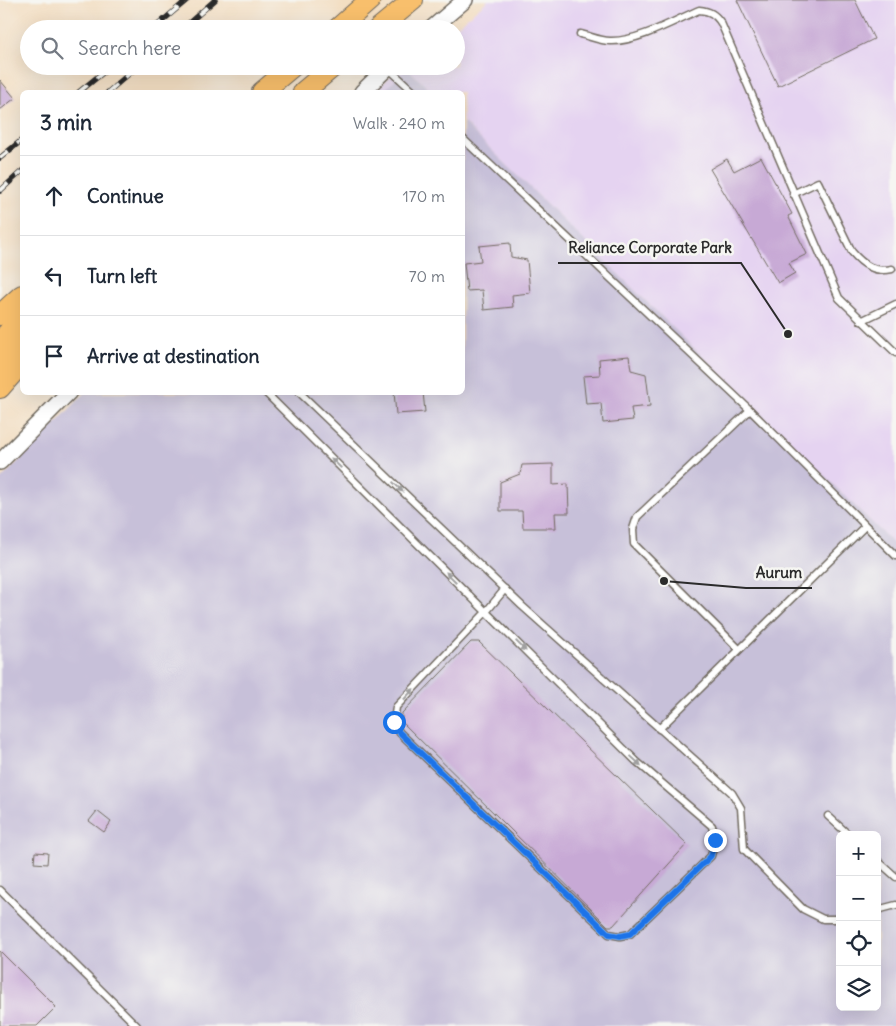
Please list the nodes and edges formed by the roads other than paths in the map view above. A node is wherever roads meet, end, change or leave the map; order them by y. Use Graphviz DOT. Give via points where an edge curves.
graph roads {
  1 [pos="370,0"];
  2 [pos="412,0"];
  3 [pos="465,0"];
  4 [pos="347,20"];
  5 [pos="389,20"];
  6 [pos="442,20"];
  7 [pos="580,34"];
  8 [pos="282,75"];
  9 [pos="323,75"];
  10 [pos="381,75"];
  11 [pos="396,75"];
  12 [pos="264,90"];
  13 [pos="305,90"];
  14 [pos="369,90"];
  15 [pos="412,90"];
  16 [pos="465,141"];
  17 [pos="793,194"];
  18 [pos="892,269"];
  19 [pos="20,304"];
  20 [pos="896,304"];
  21 [pos="861,321"];
  22 [pos="16,323"];
  23 [pos="0,342"];
  24 [pos="896,353"];
  25 [pos="0,365"];
  26 [pos="20,365"];
  27 [pos="0,388"];
  28 [pos="66,395"];
  29 [pos="269,395"];
  30 [pos="302,395"];
  31 [pos="750,410"];
  32 [pos="0,462"];
  33 [pos="865,526"];
  34 [pos="896,556"];
  35 [pos="505,589"];
  36 [pos="486,612"];
  37 [pos="739,649"];
  38 [pos="659,729"];
  39 [pos="828,816"];
  40 [pos="845,831"];
  41 [pos="881,864"];
  42 [pos="896,877"];
  43 [pos="0,890"];
  44 [pos="896,905"];
  45 [pos="881,909"];
  46 [pos="836,919"];
  47 [pos="137,1026"];
  1 -- 4 [label="main road"];
  2 -- 5 [label="main road"];
  3 -- 6 [label="street"];
  7 -- 17 [label="lane" via="621,41 699,10 715,15"];
  8 -- 12 [label="main road"];
  9 -- 13 [label="main road"];
  10 -- 14 [label="street"];
  11 -- 15 [label="lane"];
  16 -- 31 [label="lane"];
  17 -- 18 [label="lane" via="818,182 852,252 872,269"];
  17 -- 21 [label="lane" via="838,298"];
  19 -- 22 [label="main road"];
  20 -- 21 [label="lane"];
  21 -- 24 [label="lane"];
  22 -- 23 [label="main road"];
  22 -- 25 [label="main road"];
  26 -- 27 [label="main road"];
  28 -- 32 [label="street"];
  36 -- 29 [label="lane, one-way"];
  30 -- 35 [label="lane, one-way"];
  31 -- 33 [label="lane"];
  31 -- 37 [label="lane" via="637,517 633,529 634,544"];
  33 -- 34 [label="lane"];
  33 -- 37 [label="lane"];
  35 -- 36 [label="lane"];
  35 -- 38 [label="lane"];
  36 -- 36 [label="lane, one-way" via="636,761 712,826 715,840 711,856 630,934 609,934 399,732 394,722 396,707"];
  37 -- 38 [label="lane"];
  38 -- 46 [label="lane" via="732,793 741,808 744,849 802,909 823,919"];
  39 -- 40 [label="lane"];
  41 -- 42 [label="lane"];
  43 -- 47 [label="lane"];
  44 -- 45 [label="lane"];
}
